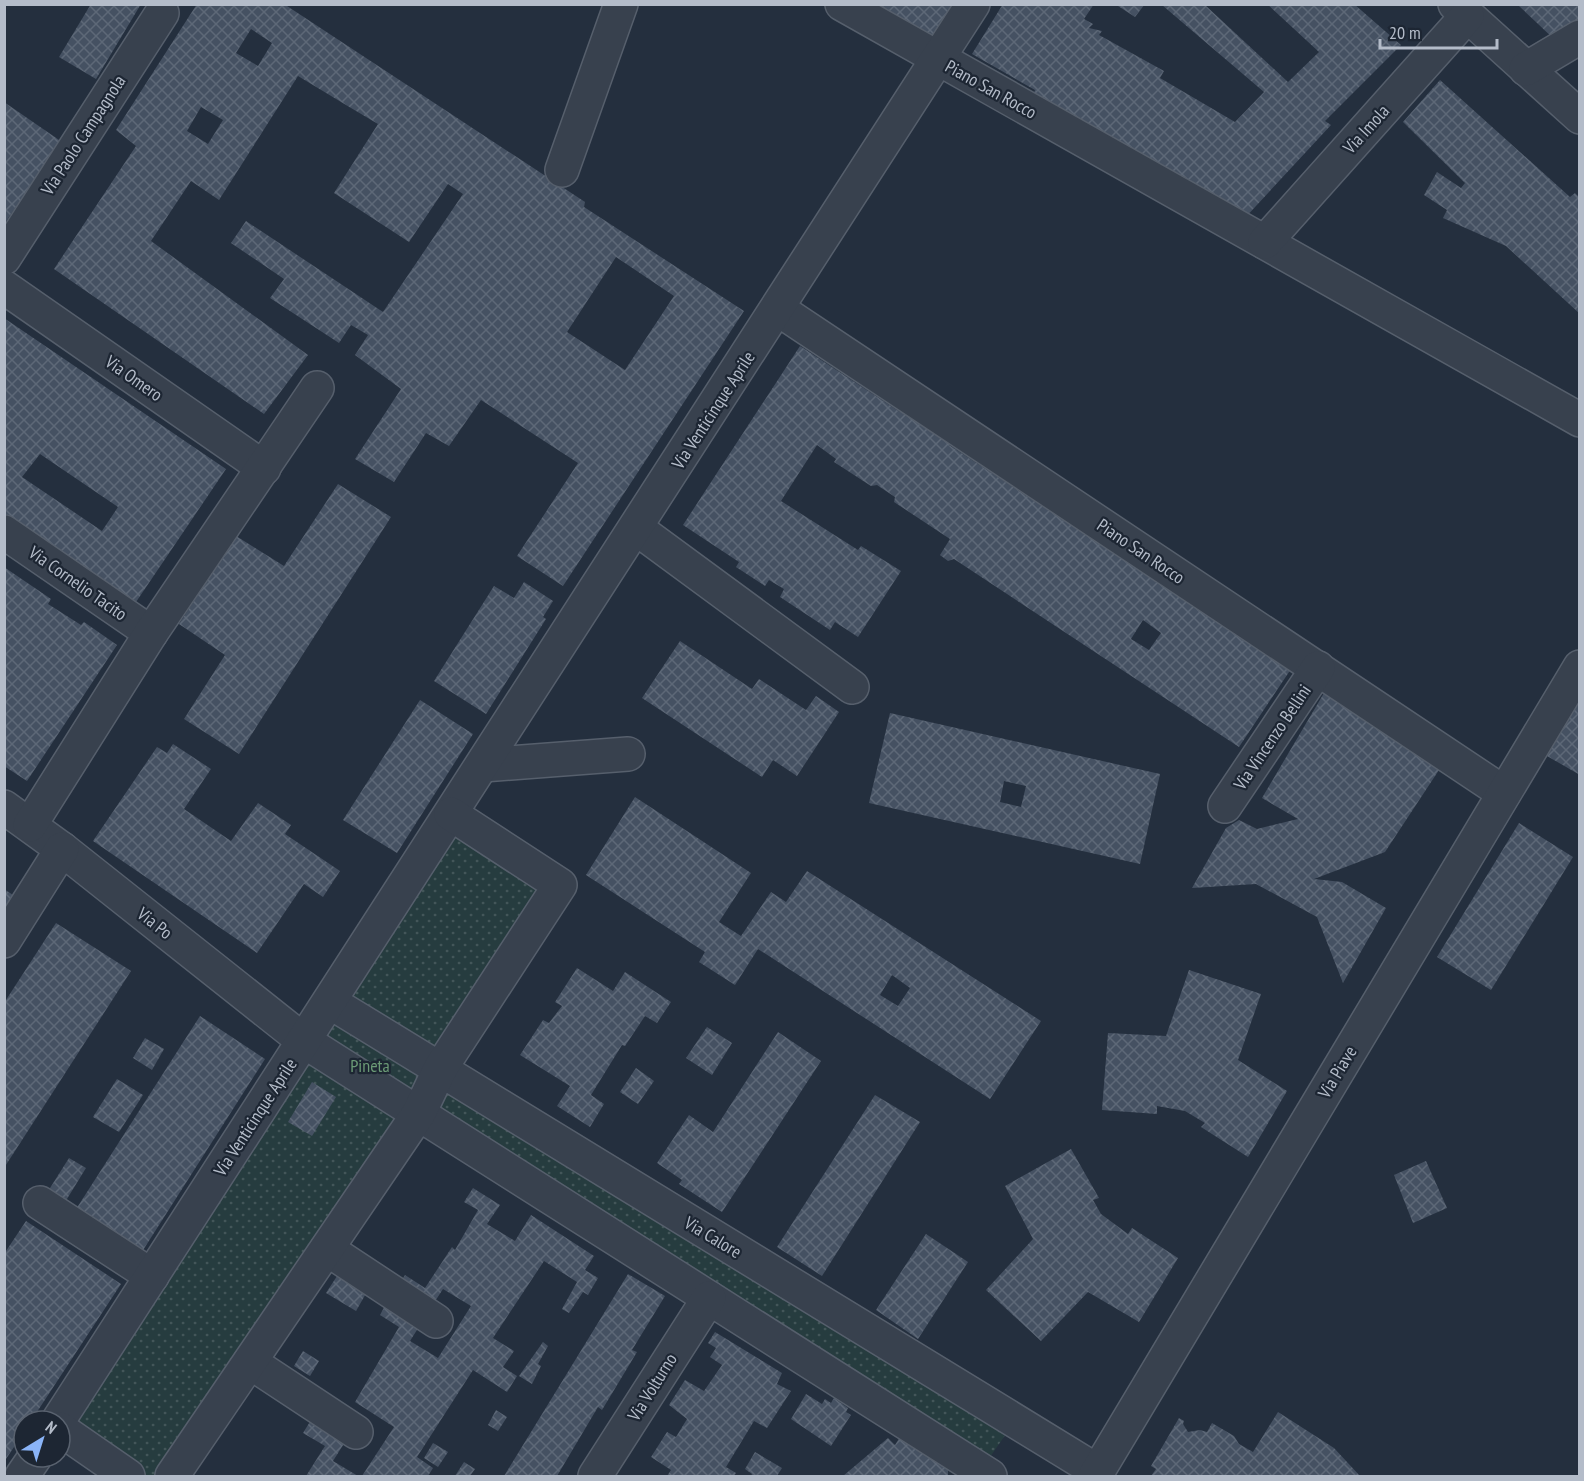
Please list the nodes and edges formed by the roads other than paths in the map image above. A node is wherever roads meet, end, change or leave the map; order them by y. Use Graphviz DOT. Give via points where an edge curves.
graph roads {
  1 [pos="621,4"];
  2 [pos="842,4"];
  3 [pos="973,4"];
  4 [pos="1461,10"];
  5 [pos="162,12"];
  6 [pos="1580,37"];
  7 [pos="937,58"];
  8 [pos="1526,69"];
  9 [pos="1580,117"];
  10 [pos="561,170"];
  11 [pos="1265,243"];
  12 [pos="4,258"];
  13 [pos="4,287"];
  14 [pos="778,309"];
  15 [pos="317,388"];
  16 [pos="1580,420"];
  17 [pos="264,468"];
  18 [pos="636,528"];
  19 [pos="4,532"];
  20 [pos="152,633"];
  21 [pos="1580,667"];
  22 [pos="1318,668"];
  23 [pos="852,687"];
  24 [pos="627,754"];
  25 [pos="483,765"];
  26 [pos="1504,793"];
  27 [pos="1226,806"];
  28 [pos="451,814"];
  29 [pos="17,816"];
  30 [pos="62,849"];
  31 [pos="4,941"];
  32 [pos="330,1002"];
  33 [pos="304,1041"];
  34 [pos="440,1069"];
  35 [pos="419,1113"];
  36 [pos="39,1203"];
  37 [pos="327,1249"];
  38 [pos="152,1276"];
  39 [pos="709,1298"];
  40 [pos="436,1321"];
  41 [pos="250,1362"];
  42 [pos="66,1409"];
  43 [pos="356,1432"];
  44 [pos="72,1437"];
  45 [pos="1096,1474"];
  46 [pos="128,1476"];
  47 [pos="172,1476"];
  48 [pos="595,1476"];
  49 [pos="990,1476"];
  1 -- 10 [label="street"];
  2 -- 7 [label="street, Piano San Rocco"];
  3 -- 7 [label="street, Via Venticinque Aprile"];
  4 -- 8 [label="street"];
  4 -- 11 [label="street, Via Imola" via="1310,208"];
  5 -- 12 [label="street, Via Paolo Campagnola"];
  6 -- 8 [label="street"];
  7 -- 11 [label="street, Piano San Rocco"];
  7 -- 14 [label="street, Via Venticinque Aprile"];
  8 -- 9 [label="street"];
  11 -- 16 [label="street, Piano San Rocco"];
  13 -- 17 [label="street, Via Omero"];
  14 -- 18 [label="street, Via Venticinque Aprile"];
  14 -- 22 [label="street, Piano San Rocco"];
  15 -- 17 [label="street"];
  17 -- 20 [label="street"];
  18 -- 23 [label="street"];
  18 -- 25 [label="street, Via Venticinque Aprile"];
  19 -- 20 [label="street, Via Cornelio Tacito"];
  20 -- 29 [label="street"];
  21 -- 26 [label="street, Via Piave"];
  22 -- 26 [label="street, Piano San Rocco"];
  22 -- 27 [label="street, Via Vincenzo Bellini"];
  24 -- 25 [label="street"];
  25 -- 28 [label="street, Via Venticinque Aprile"];
  26 -- 45 [label="street, Via Piave"];
  28 -- 32 [label="street, Via Venticinque Aprile"];
  28 -- 34 [label="street" via="560,885"];
  29 -- 30 [label="street, Via Po"];
  30 -- 31 [label="street"];
  30 -- 33 [label="street, Via Po"];
  32 -- 33 [label="street, Via Venticinque Aprile"];
  32 -- 34 [label="street, Via Calore"];
  33 -- 35 [label="street"];
  33 -- 38 [label="street, Via Venticinque Aprile"];
  34 -- 35 [label="street"];
  34 -- 45 [label="street, Via Calore"];
  35 -- 37 [label="street"];
  35 -- 39 [label="street"];
  36 -- 38 [label="street"];
  37 -- 40 [label="street"];
  37 -- 41 [label="street"];
  38 -- 42 [label="street, Via Venticinque Aprile"];
  39 -- 48 [label="street, Via Volturno"];
  39 -- 49 [label="street"];
  41 -- 43 [label="street"];
  41 -- 47 [label="street"];
  44 -- 46 [label="street"];
}
